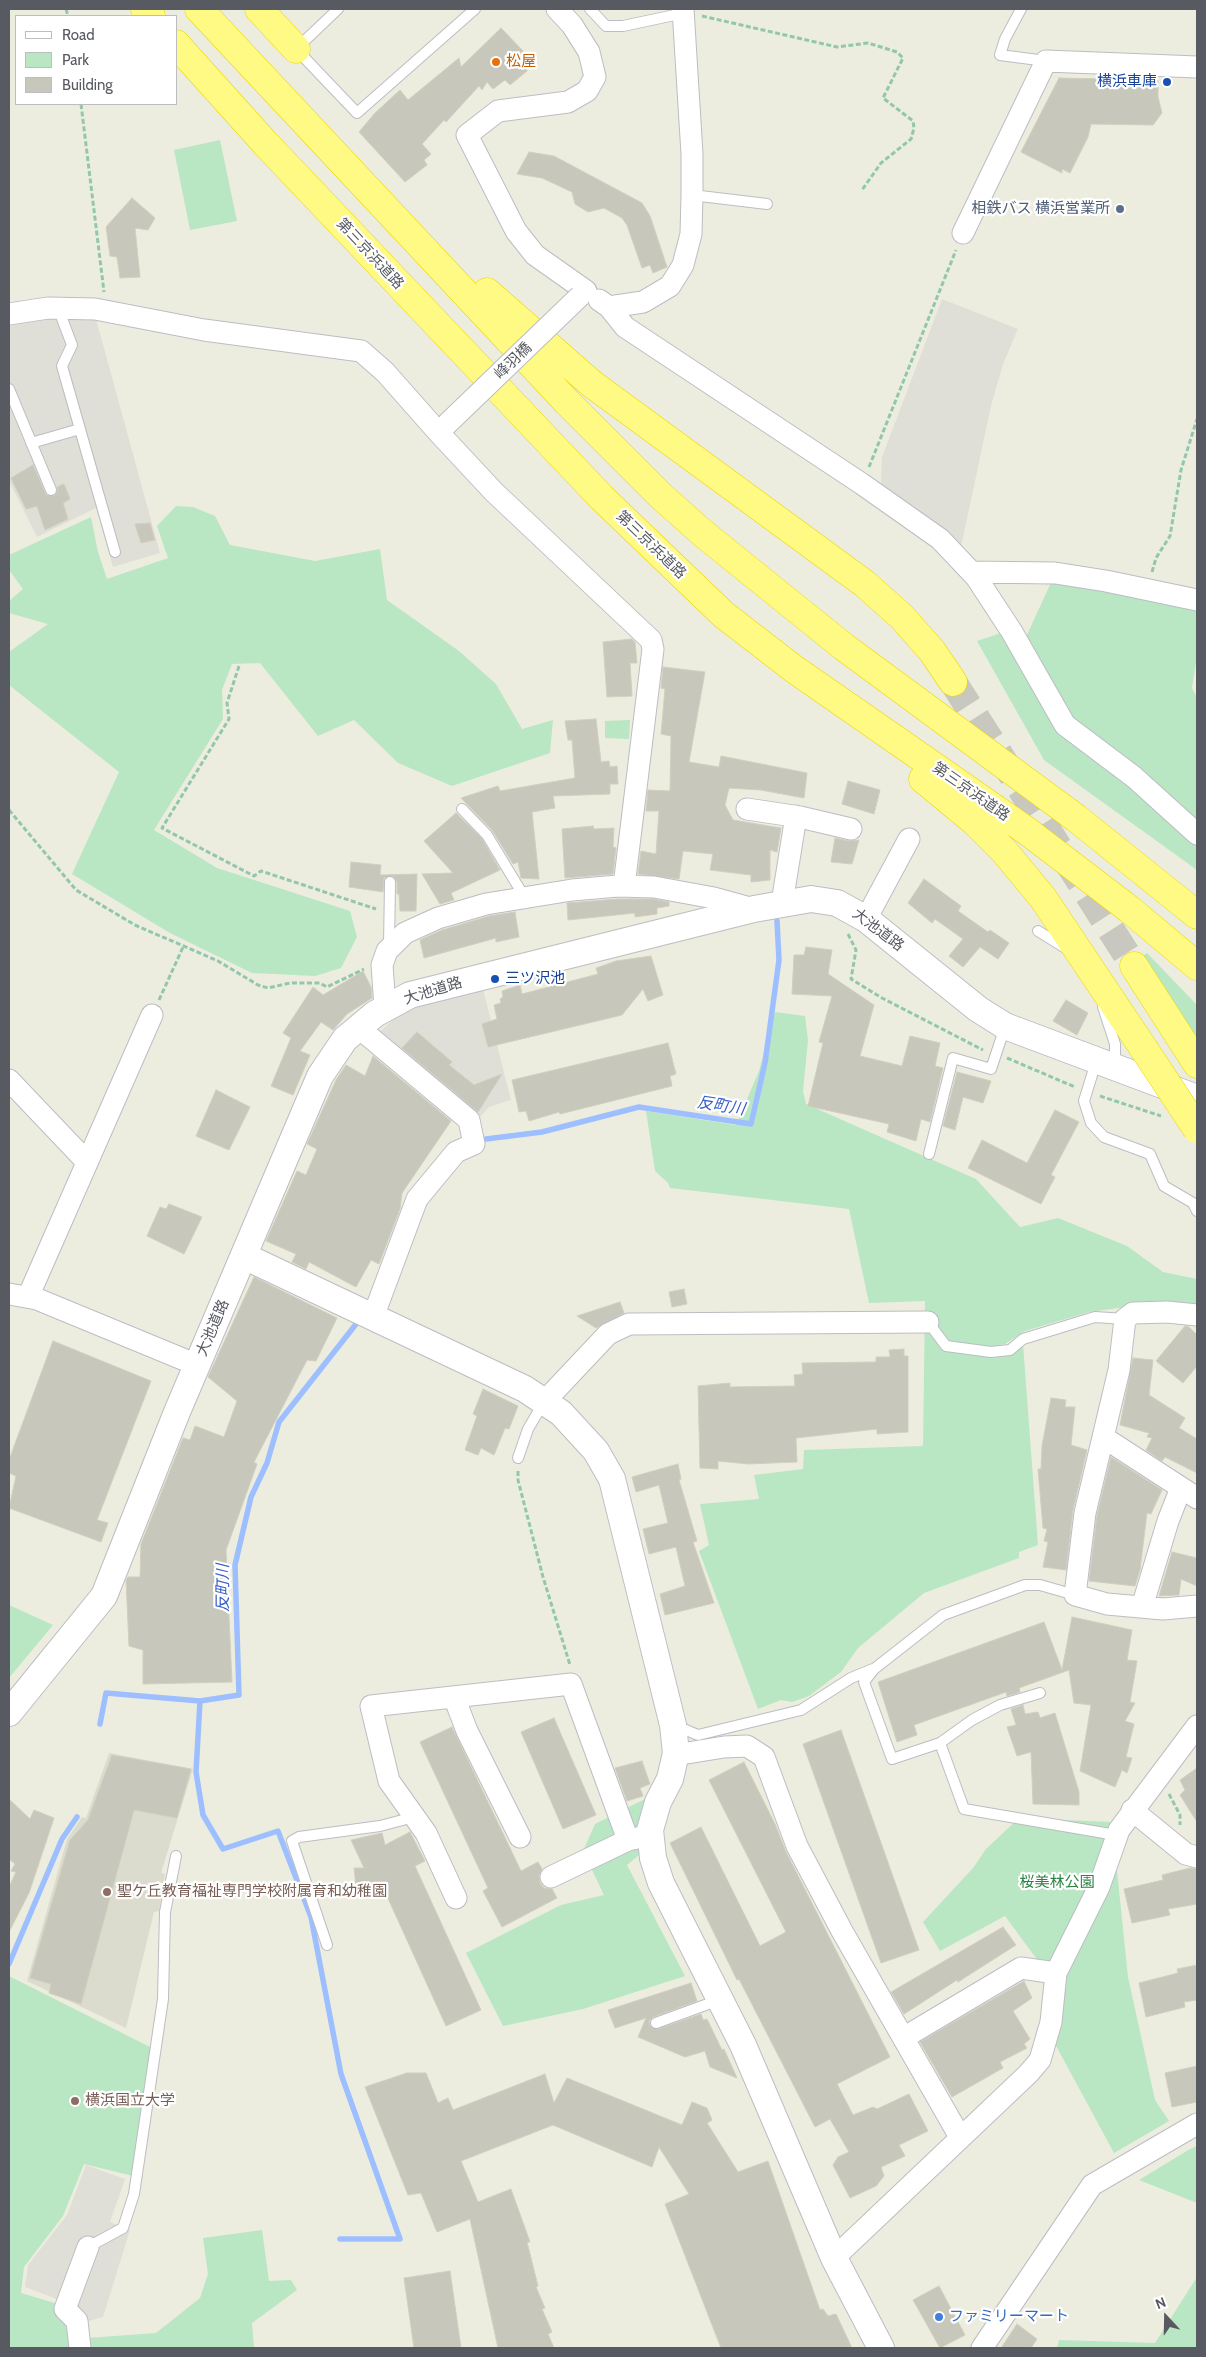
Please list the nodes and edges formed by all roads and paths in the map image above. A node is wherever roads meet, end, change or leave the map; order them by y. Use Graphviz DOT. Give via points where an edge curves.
graph roads {
  1 [pos="199,9"];
  2 [pos="259,9"];
  3 [pos="338,9"];
  4 [pos="475,9"];
  5 [pos="557,9"];
  6 [pos="590,9"];
  7 [pos="1021,9"];
  8 [pos="683,11"];
  9 [pos="178,46"];
  10 [pos="296,48"];
  11 [pos="1046,61"];
  12 [pos="1194,62"];
  13 [pos="82,105"];
  14 [pos="353,173"];
  15 [pos="862,190"];
  16 [pos="692,195"];
  17 [pos="767,204"];
  18 [pos="963,233"];
  19 [pos="583,293"];
  20 [pos="609,306"];
  21 [pos="58,308"];
  22 [pos="106,311"];
  23 [pos="9,314"];
  24 [pos="9,389"];
  25 [pos="1197,419"];
  26 [pos="442,428"];
  27 [pos="80,429"];
  28 [pos="32,443"];
  29 [pos="862,484"];
  30 [pos="51,490"];
  31 [pos="652,547"];
  32 [pos="115,552"];
  33 [pos="971,572"];
  34 [pos="1146,590"];
  35 [pos="1197,600"];
  36 [pos="239,666"];
  37 [pos="953,682"];
  38 [pos="462,809"];
  39 [pos="747,809"];
  40 [pos="9,810"];
  41 [pos="796,816"];
  42 [pos="851,828"];
  43 [pos="1197,834"];
  44 [pos="909,839"];
  45 [pos="390,882"];
  46 [pos="624,886"];
  47 [pos="525,898"];
  48 [pos="782,903"];
  49 [pos="754,909"];
  50 [pos="390,914"];
  51 [pos="1197,916"];
  52 [pos="866,919"];
  53 [pos="1038,931"];
  54 [pos="184,945"];
  55 [pos="387,954"];
  56 [pos="1134,966"];
  57 [pos="1197,966"];
  58 [pos="385,1008"];
  59 [pos="152,1015"];
  60 [pos="1005,1026"];
  61 [pos="359,1028"];
  62 [pos="1197,1064"];
  63 [pos="1105,1065"];
  64 [pos="9,1080"];
  65 [pos="1197,1098"];
  66 [pos="1197,1129"];
  67 [pos="929,1154"];
  68 [pos="87,1162"];
  69 [pos="1197,1211"];
  70 [pos="244,1256"];
  71 [pos="18,1296"];
  72 [pos="1197,1316"];
  73 [pos="373,1317"];
  74 [pos="1125,1319"];
  75 [pos="928,1322"];
  76 [pos="197,1365"];
  77 [pos="544,1402"];
  78 [pos="1103,1437"];
  79 [pos="518,1458"];
  80 [pos="1189,1493"];
  81 [pos="1074,1595"];
  82 [pos="1197,1606"];
  83 [pos="1142,1607"];
  84 [pos="874,1669"];
  85 [pos="571,1686"];
  86 [pos="1040,1694"];
  87 [pos="454,1697"];
  88 [pos="9,1713"];
  89 [pos="673,1725"];
  90 [pos="1197,1726"];
  91 [pos="940,1743"];
  92 [pos="676,1756"];
  93 [pos="1169,1790"];
  94 [pos="1132,1810"];
  95 [pos="414,1817"];
  96 [pos="1116,1836"];
  97 [pos="520,1837"];
  98 [pos="640,1837"];
  99 [pos="1168,1838"];
  100 [pos="176,1856"];
  101 [pos="1197,1857"];
  102 [pos="551,1877"];
  103 [pos="456,1898"];
  104 [pos="327,1945"];
  105 [pos="1056,1973"];
  106 [pos="720,1999"];
  107 [pos="656,2022"];
  108 [pos="905,2037"];
  109 [pos="1197,2124"];
  110 [pos="960,2136"];
  111 [pos="88,2247"];
  112 [pos="834,2258"];
  113 [pos="80,2348"];
  114 [pos="881,2348"];
  115 [pos="982,2348"];
  1 -- 14 [label="highway"];
  2 -- 10 [label="highway"];
  3 -- 10 [label="lane"];
  4 -- 10 [label="lane" via="358,113"];
  5 -- 19 [label="street" via="572,25 588,52 595,77 587,91 568,102 498,111 467,135 516,230 535,255"];
  6 -- 8 [label="lane" via="606,26 623,26"];
  7 -- 11 [label="lane" via="1000,55"];
  8 -- 15 [label="path" via="837,47 868,43 897,52 903,58 883,98 913,121 914,128 910,139 881,163"];
  8 -- 16 [label="street"];
  9 -- 31 [label="highway, 第三京浜道路" via="422,310"];
  11 -- 12 [label="street"];
  11 -- 18 [label="street"];
  13 -- 22 [label="path"];
  14 -- 37 [label="highway" via="592,384 865,584 902,617 932,651"];
  14 -- 51 [label="highway" via="567,402 705,534 844,647 1076,818"];
  16 -- 17 [label="lane"];
  16 -- 20 [label="street" via="691,234 683,265 670,286 643,302"];
  18 -- 29 [label="path"];
  19 -- 20 [label="street"];
  19 -- 26 [label="street, 峰羽橋, bridge"];
  20 -- 29 [label="street" via="625,327"];
  21 -- 22 [label="street"];
  21 -- 23 [label="street"];
  21 -- 27 [label="lane" via="72,345 62,366"];
  22 -- 26 [label="street" via="204,330 361,351"];
  24 -- 28 [label="lane"];
  25 -- 34 [label="path" via="1181,470 1170,536 1156,558"];
  26 -- 46 [label="street" via="494,492 651,640 653,649"];
  27 -- 28 [label="lane"];
  27 -- 32 [label="lane"];
  28 -- 30 [label="lane"];
  29 -- 33 [label="street" via="940,539"];
  31 -- 57 [label="highway, 第三京浜道路" via="724,615 794,669 1027,831 1130,909"];
  31 -- 66 [label="highway, bridge" via="721,620 933,786 1004,851 1043,898"];
  33 -- 34 [label="street" via="1055,573"];
  33 -- 43 [label="street" via="1012,632 1065,724 1134,777"];
  34 -- 35 [label="street"];
  36 -- 50 [label="path" via="227,703 229,719 162,828 254,876 261,871"];
  38 -- 47 [label="lane" via="487,835"];
  39 -- 41 [label="street"];
  40 -- 54 [label="path" via="76,890 135,925"];
  41 -- 42 [label="street"];
  41 -- 48 [label="street"];
  44 -- 52 [label="street"];
  45 -- 50 [label="lane"];
  46 -- 47 [label="street"];
  46 -- 49 [label="street" via="654,887"];
  47 -- 55 [label="street" via="486,904 438,918 405,933"];
  48 -- 49 [label="street, 大池道路"];
  48 -- 52 [label="street, 大池道路" via="811,899 836,903"];
  49 -- 58 [label="street, 大池道路" via="410,995"];
  50 -- 55 [label="lane"];
  52 -- 60 [label="street, 大池道路" via="978,1009"];
  53 -- 63 [label="lane" via="1070,951 1098,988 1115,1044"];
  54 -- 55 [label="path" via="268,988 290,983 327,986"];
  54 -- 59 [label="path"];
  55 -- 58 [label="street" via="382,965"];
  56 -- 62 [label="highway"];
  58 -- 61 [label="street, 大池道路"];
  59 -- 68 [label="street"];
  60 -- 63 [label="street, 大池道路"];
  60 -- 67 [label="lane" via="991,1069 953,1058"];
  61 -- 70 [label="street, 大池道路" via="345,1039 320,1076"];
  61 -- 73 [label="street" via="469,1120 474,1144 456,1152 417,1199"];
  63 -- 65 [label="street, 大池道路"];
  63 -- 69 [label="lane" via="1084,1101 1091,1123 1104,1136 1150,1154 1164,1186 1193,1203"];
  64 -- 68 [label="street"];
  68 -- 71 [label="street"];
  70 -- 73 [label="street"];
  70 -- 76 [label="street, 大池道路"];
  71 -- 76 [label="street"];
  72 -- 74 [label="street" via="1167,1312 1133,1313"];
  73 -- 77 [label="street" via="525,1389"];
  74 -- 75 [label="lane" via="1095,1317 1023,1339 1010,1350 991,1352 946,1346"];
  74 -- 78 [label="street" via="1119,1370"];
  75 -- 77 [label="street" via="629,1324 608,1334"];
  76 -- 88 [label="street, 大池道路" via="104,1596"];
  77 -- 79 [label="lane" via="528,1429"];
  77 -- 89 [label="street" via="561,1412 596,1451 612,1479"];
  78 -- 80 [label="street"];
  78 -- 81 [label="street" via="1085,1512"];
  79 -- 85 [label="path" via="518,1480 572,1671"];
  80 -- 83 [label="street" via="1168,1521"];
  81 -- 83 [label="street" via="1107,1604"];
  81 -- 84 [label="lane" via="1040,1585 1024,1585 943,1615"];
  82 -- 83 [label="street"];
  84 -- 89 [label="lane" via="851,1678 801,1710 698,1735"];
  84 -- 91 [label="lane" via="864,1682 892,1759"];
  85 -- 87 [label="street"];
  85 -- 98 [label="street"];
  86 -- 91 [label="lane" via="1000,1706 972,1720"];
  87 -- 95 [label="street" via="371,1706 389,1781"];
  87 -- 97 [label="street"];
  89 -- 92 [label="street"];
  90 -- 94 [label="street"];
  91 -- 96 [label="lane" via="964,1809"];
  92 -- 98 [label="street" via="670,1779"];
  92 -- 108 [label="street" via="747,1746 764,1757 797,1846 842,1932"];
  93 -- 99 [label="path" via="1181,1822 1178,1830"];
  94 -- 96 [label="street"];
  94 -- 99 [label="street"];
  95 -- 103 [label="street" via="426,1833"];
  95 -- 104 [label="lane" via="380,1826 299,1837 292,1841"];
  96 -- 105 [label="street" via="1098,1887"];
  98 -- 102 [label="street"];
  98 -- 106 [label="street"];
  99 -- 101 [label="street" via="1186,1854"];
  100 -- 111 [label="lane" via="165,1912 163,1999 134,2194 123,2228"];
  105 -- 108 [label="street" via="1021,1968"];
  105 -- 110 [label="street" via="1051,2022 1040,2060"];
  106 -- 107 [label="lane"];
  106 -- 112 [label="street" via="743,2045"];
  108 -- 110 [label="street"];
  109 -- 115 [label="street" via="1092,2185"];
  110 -- 112 [label="street"];
  111 -- 113 [label="street" via="65,2309 77,2321"];
  112 -- 114 [label="street"];
}
